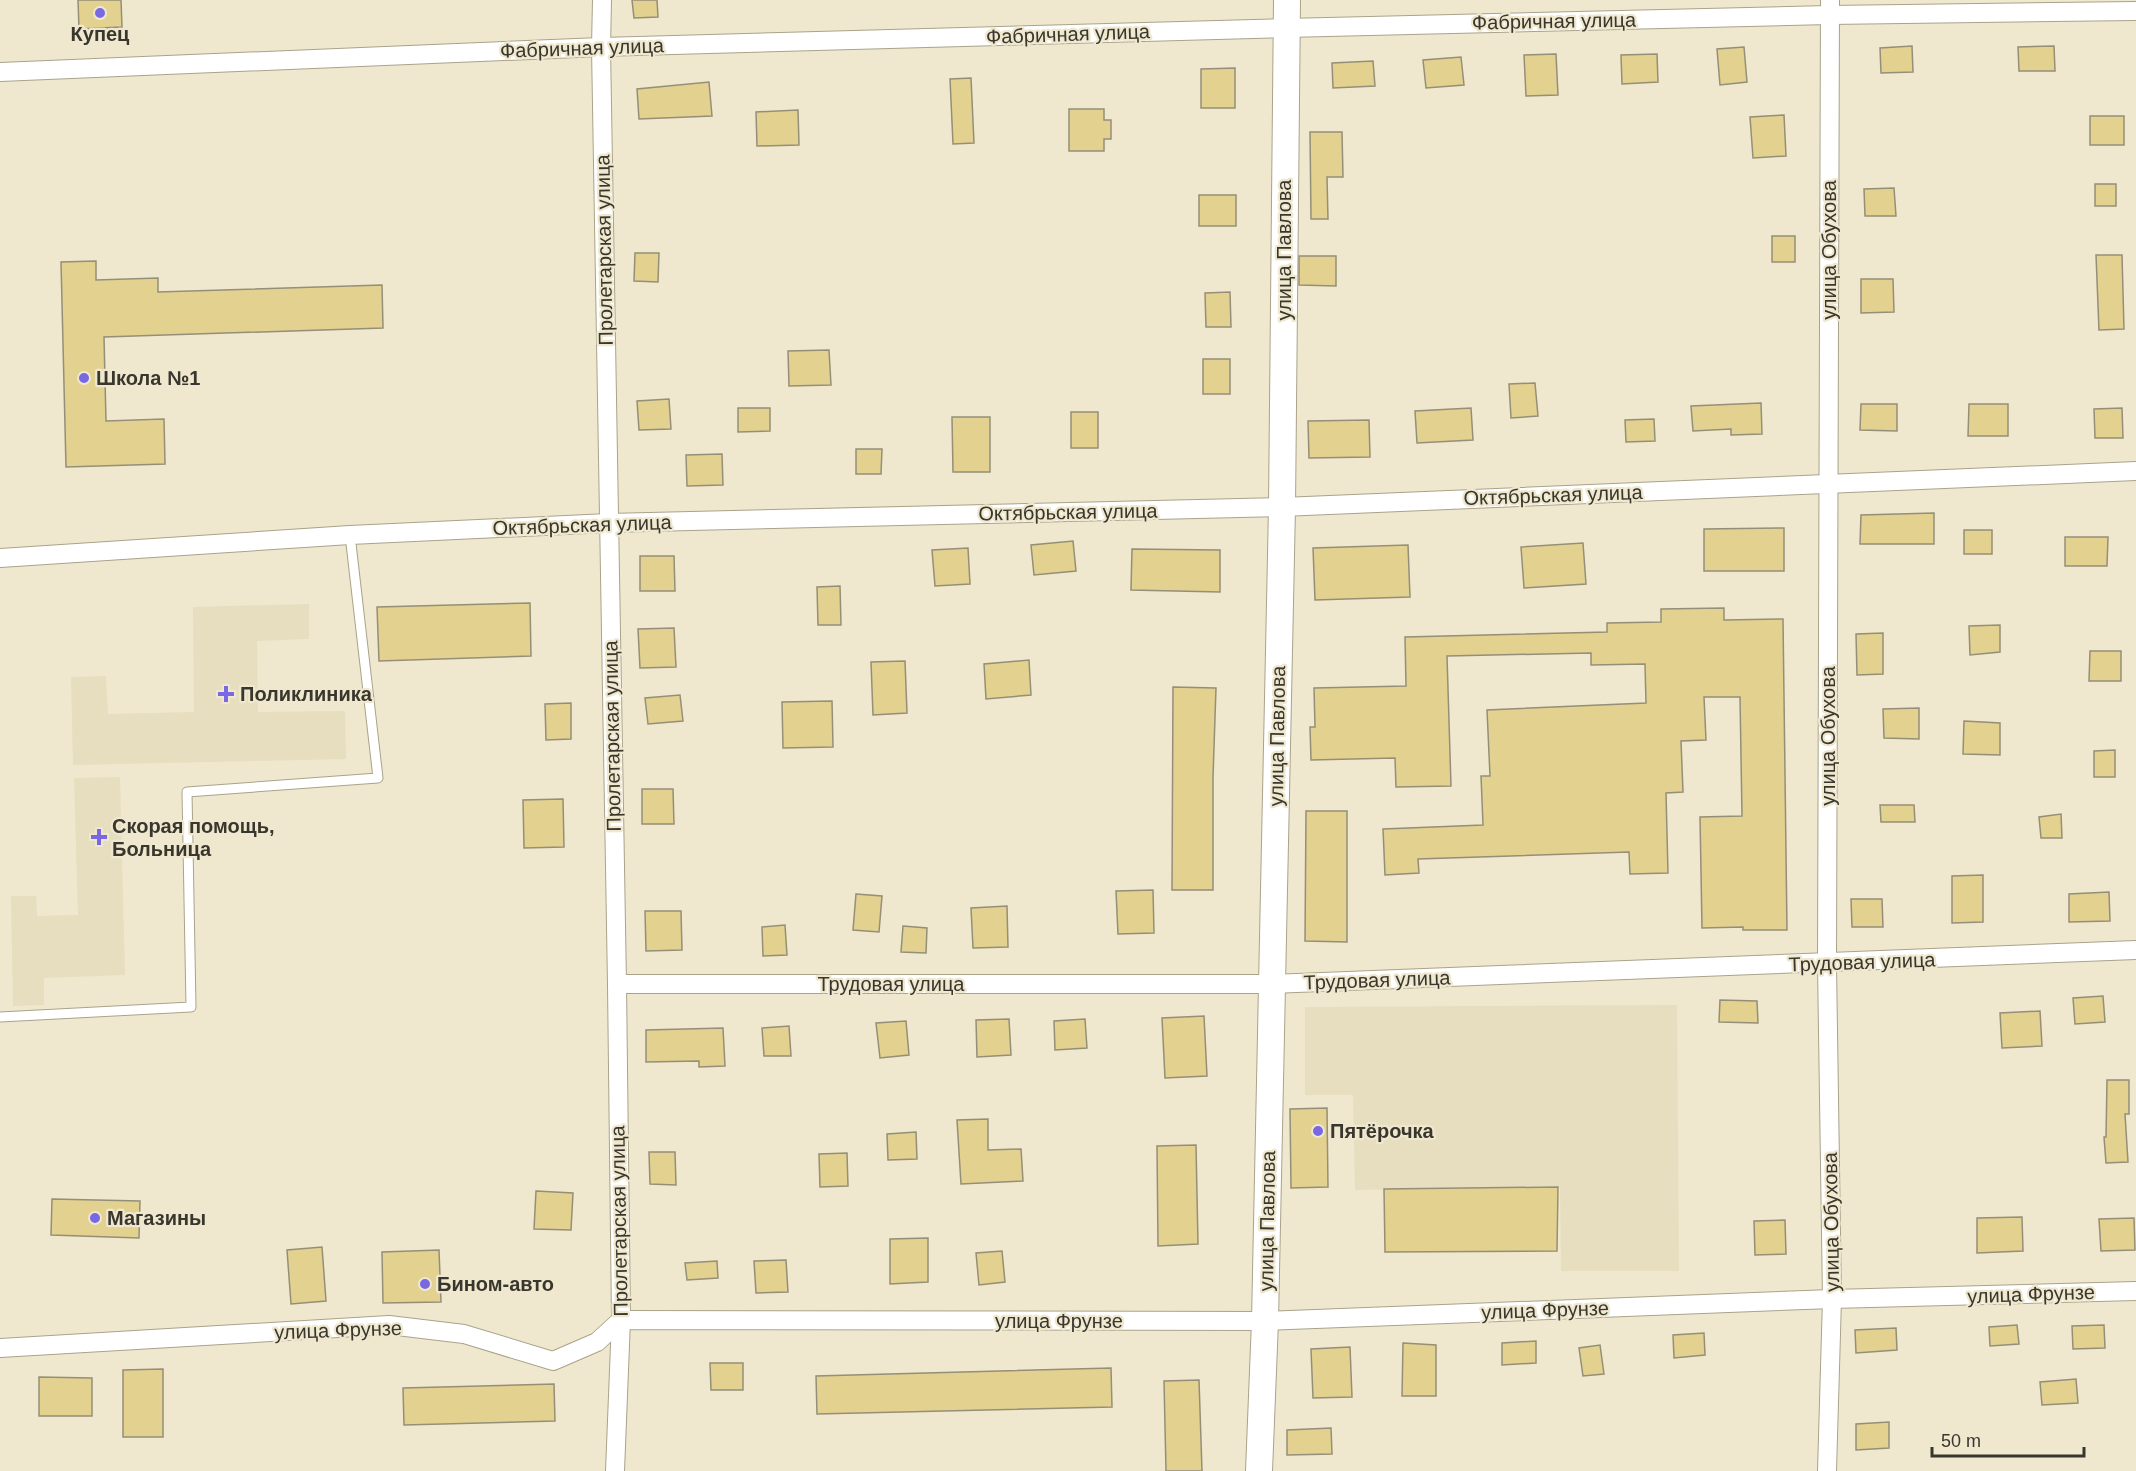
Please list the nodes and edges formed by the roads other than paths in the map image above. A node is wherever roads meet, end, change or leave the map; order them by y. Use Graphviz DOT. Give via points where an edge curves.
graph roads {
  1 [pos="602,0"];
  2 [pos="1287,0"];
  3 [pos="1830,8"];
  4 [pos="2136,11"];
  5 [pos="1286,28"];
  6 [pos="601,47"];
  7 [pos="0,72"];
  8 [pos="2136,471"];
  9 [pos="1829,483"];
  10 [pos="1282,507"];
  11 [pos="608,523"];
  12 [pos="350,535"];
  13 [pos="0,558"];
  14 [pos="2136,950"];
  15 [pos="1827,963"];
  16 [pos="617,984"];
  17 [pos="1271,984"];
  18 [pos="0,1017"];
  19 [pos="2136,1291"];
  20 [pos="1832,1299"];
  21 [pos="621,1320"];
  22 [pos="1265,1321"];
  23 [pos="0,1348"];
  24 [pos="615,1471"];
  25 [pos="1259,1471"];
  26 [pos="1827,1471"];
  1 -- 6 [label="street, Пролетарская улица"];
  2 -- 5 [label="street, улица Павлова"];
  3 -- 4 [label="street, Фабричная улица"];
  3 -- 5 [label="street, Фабричная улица"];
  3 -- 9 [label="street, улица Обухова"];
  5 -- 6 [label="street, Фабричная улица"];
  5 -- 10 [label="street, улица Павлова"];
  6 -- 7 [label="street, Фабричная улица"];
  6 -- 11 [label="street, Пролетарская улица"];
  8 -- 9 [label="street, Октябрьская улица"];
  9 -- 10 [label="street, Октябрьская улица"];
  9 -- 15 [label="street, улица Обухова"];
  10 -- 11 [label="street, Октябрьская улица"];
  10 -- 17 [label="street, улица Павлова"];
  11 -- 12 [label="street, Октябрьская улица"];
  11 -- 16 [label="street, Пролетарская улица"];
  12 -- 13 [label="street, Октябрьская улица"];
  12 -- 18 [label="lane" via="378,778 187,792 191,1007"];
  14 -- 15 [label="street, Трудовая улица"];
  15 -- 17 [label="street, Трудовая улица"];
  15 -- 20 [label="street, улица Обухова"];
  16 -- 17 [label="street, Трудовая улица"];
  16 -- 21 [label="street, Пролетарская улица"];
  17 -- 22 [label="street, улица Павлова"];
  19 -- 20 [label="street, улица Фрунзе"];
  20 -- 22 [label="street, улица Фрунзе"];
  20 -- 26 [label="street, улица Обухова"];
  21 -- 22 [label="street, улица Фрунзе"];
  21 -- 23 [label="street, улица Фрунзе" via="597,1342 553,1361 464,1334 389,1325"];
  21 -- 24 [label="street, Пролетарская улица"];
  22 -- 25 [label="street, улица Павлова"];
}
